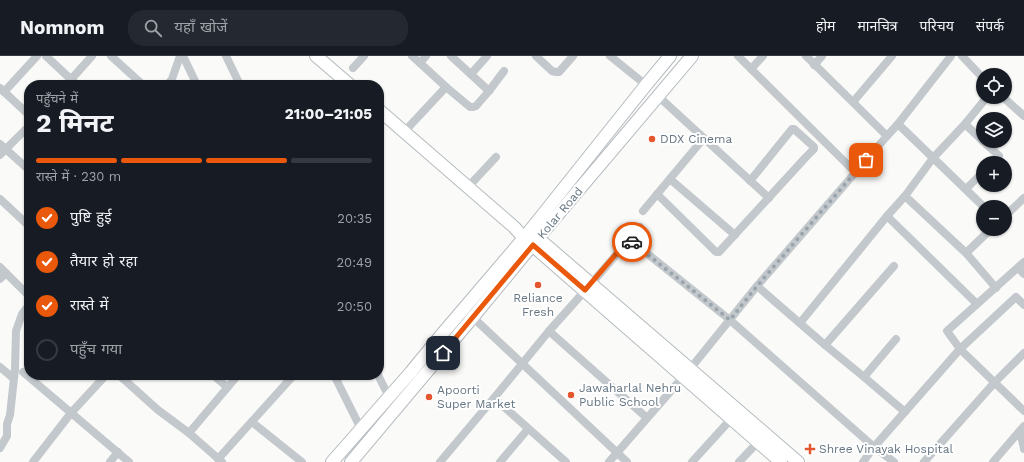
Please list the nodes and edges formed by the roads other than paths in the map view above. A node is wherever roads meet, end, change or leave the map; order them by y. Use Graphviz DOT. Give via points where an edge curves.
graph roads {
  1 [pos="37,56"];
  2 [pos="46,56"];
  3 [pos="92,56"];
  4 [pos="111,56"];
  5 [pos="182,56"];
  6 [pos="226,56"];
  7 [pos="316,56"];
  8 [pos="364,56"];
  9 [pos="412,56"];
  10 [pos="426,56"];
  11 [pos="451,56"];
  12 [pos="488,56"];
  13 [pos="536,56"];
  14 [pos="573,56"];
  15 [pos="610,56"];
  16 [pos="670,56"];
  17 [pos="692,56"];
  18 [pos="738,56"];
  19 [pos="763,56"];
  20 [pos="806,56"];
  21 [pos="822,56"];
  22 [pos="892,56"];
  23 [pos="951,56"];
  24 [pos="962,56"];
  25 [pos="420,62"];
  26 [pos="814,65"];
  27 [pos="353,68"];
  28 [pos="751,69"];
  29 [pos="504,71"];
  30 [pos="976,71"];
  31 [pos="471,74"];
  32 [pos="69,80"];
  33 [pos="74,80"];
  34 [pos="137,80"];
  35 [pos="171,80"];
  36 [pos="194,80"];
  37 [pos="238,80"];
  38 [pos="344,80"];
  39 [pos="646,85"];
  40 [pos="446,87"];
  41 [pos="2,90"];
  42 [pos="490,90"];
  43 [pos="658,96"];
  44 [pos="853,102"];
  45 [pos="981,104"];
  46 [pos="1011,104"];
  47 [pos="24,110"];
  48 [pos="384,114"];
  49 [pos="1024,116"];
  50 [pos="898,124"];
  51 [pos="965,124"];
  52 [pos="24,130"];
  53 [pos="404,132"];
  54 [pos="976,134"];
  55 [pos="887,136"];
  56 [pos="704,138"];
  57 [pos="990,148"];
  58 [pos="2,149"];
  59 [pos="496,156"];
  60 [pos="999,156"];
  61 [pos="933,158"];
  62 [pos="24,166"];
  63 [pos="856,172"];
  64 [pos="670,179"];
  65 [pos="976,179"];
  66 [pos="750,181"];
  67 [pos="468,188"];
  68 [pos="966,189"];
  69 [pos="657,194"];
  70 [pos="905,196"];
  71 [pos="769,198"];
  72 [pos="1024,198"];
  73 [pos="0,199"];
  74 [pos="977,200"];
  75 [pos="1012,209"];
  76 [pos="643,211"];
  77 [pos="887,216"];
  78 [pos="24,221"];
  79 [pos="640,227"];
  80 [pos="735,235"];
  81 [pos="984,236"];
  82 [pos="531,238"];
  83 [pos="629,239"];
  84 [pos="966,253"];
  85 [pos="894,266"];
  86 [pos="1022,268"];
  87 [pos="3,270"];
  88 [pos="0,279"];
  89 [pos="757,286"];
  90 [pos="588,287"];
  91 [pos="996,288"];
  92 [pos="24,291"];
  93 [pos="977,304"];
  94 [pos="1024,305"];
  95 [pos="464,308"];
  96 [pos="24,311"];
  97 [pos="474,318"];
  98 [pos="730,320"];
  99 [pos="800,323"];
  100 [pos="549,330"];
  101 [pos="896,339"];
  102 [pos="825,345"];
  103 [pos="960,348"];
  104 [pos="1024,353"];
  105 [pos="522,364"];
  106 [pos="0,367"];
  107 [pos="686,373"];
  108 [pos="864,377"];
  109 [pos="14,378"];
  110 [pos="32,380"];
  111 [pos="101,380"];
  112 [pos="125,380"];
  113 [pos="219,380"];
  114 [pos="233,380"];
  115 [pos="289,380"];
  116 [pos="336,380"];
  117 [pos="380,380"];
  118 [pos="995,382"];
  119 [pos="227,387"];
  120 [pos="389,397"];
  121 [pos="494,398"];
  122 [pos="1024,411"];
  123 [pos="905,412"];
  124 [pos="71,413"];
  125 [pos="647,418"];
  126 [pos="731,419"];
  127 [pos="252,422"];
  128 [pos="1022,428"];
  129 [pos="361,429"];
  130 [pos="528,429"];
  131 [pos="0,430"];
  132 [pos="189,433"];
  133 [pos="7,436"];
  134 [pos="758,442"];
  135 [pos="874,447"];
  136 [pos="0,448"];
  137 [pos="1024,449"];
  138 [pos="118,452"];
  139 [pos="617,453"];
  140 [pos="220,460"];
  141 [pos="561,461"];
  142 [pos="33,462"];
  143 [pos="110,462"];
  144 [pos="129,462"];
  145 [pos="302,462"];
  146 [pos="332,462"];
  147 [pos="351,462"];
  148 [pos="440,462"];
  149 [pos="500,462"];
  150 [pos="609,462"];
  151 [pos="627,462"];
  152 [pos="692,462"];
  153 [pos="739,462"];
  154 [pos="781,462"];
  155 [pos="798,462"];
  156 [pos="863,462"];
  157 [pos="894,462"];
  158 [pos="924,462"];
  159 [pos="993,462"];
  1 -- 41 [label="street"];
  2 -- 32 [label="street"];
  3 -- 33 [label="street"];
  4 -- 34 [label="street"];
  5 -- 35 [label="street"];
  5 -- 36 [label="street"];
  6 -- 37 [label="street"];
  7 -- 38 [label="main road"];
  8 -- 27 [label="street"];
  9 -- 25 [label="street"];
  10 -- 25 [label="street"];
  11 -- 31 [label="street"];
  12 -- 31 [label="street"];
  13 -- 14 [label="street" via="556,72 559,72"];
  15 -- 39 [label="street"];
  16 -- 39 [label="main road, Kolar Road"];
  17 -- 43 [label="main road, Kolar Road"];
  18 -- 28 [label="street"];
  19 -- 28 [label="street"];
  20 -- 26 [label="street"];
  21 -- 26 [label="street"];
  22 -- 44 [label="street"];
  23 -- 50 [label="street"];
  24 -- 30 [label="street"];
  25 -- 40 [label="street"];
  26 -- 44 [label="street"];
  28 -- 63 [label="street"];
  29 -- 42 [label="street"];
  31 -- 42 [label="street"];
  39 -- 43 [label="main road"];
  39 -- 82 [label="main road, Kolar Road"];
  40 -- 42 [label="street" via="470,107 476,106"];
  40 -- 53 [label="street"];
  41 -- 47 [label="street"];
  43 -- 56 [label="street"];
  43 -- 82 [label="main road, Kolar Road"];
  44 -- 55 [label="street"];
  45 -- 51 [label="street"];
  46 -- 49 [label="street"];
  48 -- 53 [label="main road"];
  50 -- 55 [label="street"];
  50 -- 61 [label="street"];
  51 -- 54 [label="street"];
  51 -- 61 [label="street"];
  52 -- 58 [label="street"];
  53 -- 67 [label="main road"];
  55 -- 63 [label="street"];
  56 -- 64 [label="street"];
  56 -- 66 [label="street"];
  57 -- 60 [label="street"];
  58 -- 62 [label="street"];
  59 -- 67 [label="street"];
  61 -- 68 [label="street"];
  61 -- 70 [label="street"];
  63 -- 89 [label="street"];
  64 -- 69 [label="street"];
  64 -- 80 [label="street"];
  65 -- 68 [label="street"];
  66 -- 71 [label="street"];
  66 -- 71 [label="street" via="792,129 801,135 814,148"];
  67 -- 82 [label="main road"];
  68 -- 74 [label="street"];
  69 -- 76 [label="street"];
  69 -- 80 [label="street" via="716,252 719,252"];
  70 -- 77 [label="street"];
  70 -- 84 [label="street"];
  71 -- 80 [label="street"];
  72 -- 75 [label="street"];
  73 -- 78 [label="street"];
  77 -- 93 [label="street"];
  77 -- 99 [label="street"];
  79 -- 83 [label="street"];
  81 -- 84 [label="street"];
  82 -- 90 [label="main road"];
  82 -- 95 [label="main road, Kolar Road"];
  82 -- 97 [label="main road, Kolar Road"];
  83 -- 90 [label="street"];
  83 -- 98 [label="street"];
  84 -- 91 [label="street"];
  85 -- 102 [label="street"];
  86 -- 91 [label="street"];
  87 -- 88 [label="street"];
  87 -- 92 [label="street"];
  89 -- 98 [label="street"];
  89 -- 99 [label="street"];
  90 -- 100 [label="street"];
  90 -- 107 [label="main road"];
  91 -- 93 [label="street"];
  93 -- 103 [label="street" via="947,331"];
  94 -- 103 [label="street" via="1016,297"];
  95 -- 97 [label="street"];
  95 -- 120 [label="main road, Kolar Road"];
  96 -- 109 [label="street" via="16,331"];
  97 -- 105 [label="street"];
  97 -- 147 [label="main road, Kolar Road"];
  98 -- 107 [label="street"];
  98 -- 135 [label="street"];
  99 -- 102 [label="street"];
  100 -- 105 [label="street"];
  100 -- 125 [label="street"];
  101 -- 108 [label="street"];
  102 -- 108 [label="street"];
  103 -- 118 [label="street"];
  103 -- 123 [label="street"];
  104 -- 118 [label="street"];
  105 -- 121 [label="street"];
  105 -- 139 [label="street"];
  106 -- 109 [label="street"];
  107 -- 125 [label="street"];
  107 -- 126 [label="main road"];
  107 -- 155 [label="main road"];
  108 -- 123 [label="street"];
  109 -- 133 [label="street" via="10,415 6,424"];
  110 -- 124 [label="street"];
  111 -- 124 [label="street"];
  112 -- 132 [label="street"];
  113 -- 119 [label="street"];
  114 -- 119 [label="street"];
  115 -- 127 [label="street"];
  116 -- 129 [label="street"];
  117 -- 120 [label="street"];
  118 -- 122 [label="street"];
  118 -- 158 [label="street"];
  119 -- 132 [label="street"];
  120 -- 129 [label="main road, Kolar Road"];
  121 -- 130 [label="street"];
  121 -- 148 [label="street"];
  123 -- 135 [label="street"];
  124 -- 138 [label="street"];
  124 -- 142 [label="street"];
  125 -- 139 [label="street"];
  126 -- 134 [label="main road"];
  126 -- 152 [label="street"];
  127 -- 140 [label="street"];
  127 -- 145 [label="street"];
  128 -- 137 [label="street"];
  128 -- 159 [label="street"];
  129 -- 146 [label="main road, Kolar Road"];
  130 -- 141 [label="street"];
  130 -- 149 [label="street"];
  131 -- 133 [label="street"];
  132 -- 140 [label="street"];
  133 -- 136 [label="street"];
  134 -- 153 [label="street"];
  134 -- 154 [label="main road"];
  135 -- 156 [label="street"];
  135 -- 157 [label="street"];
  138 -- 143 [label="street"];
  138 -- 144 [label="street"];
  139 -- 150 [label="street"];
  139 -- 151 [label="street"];
}
